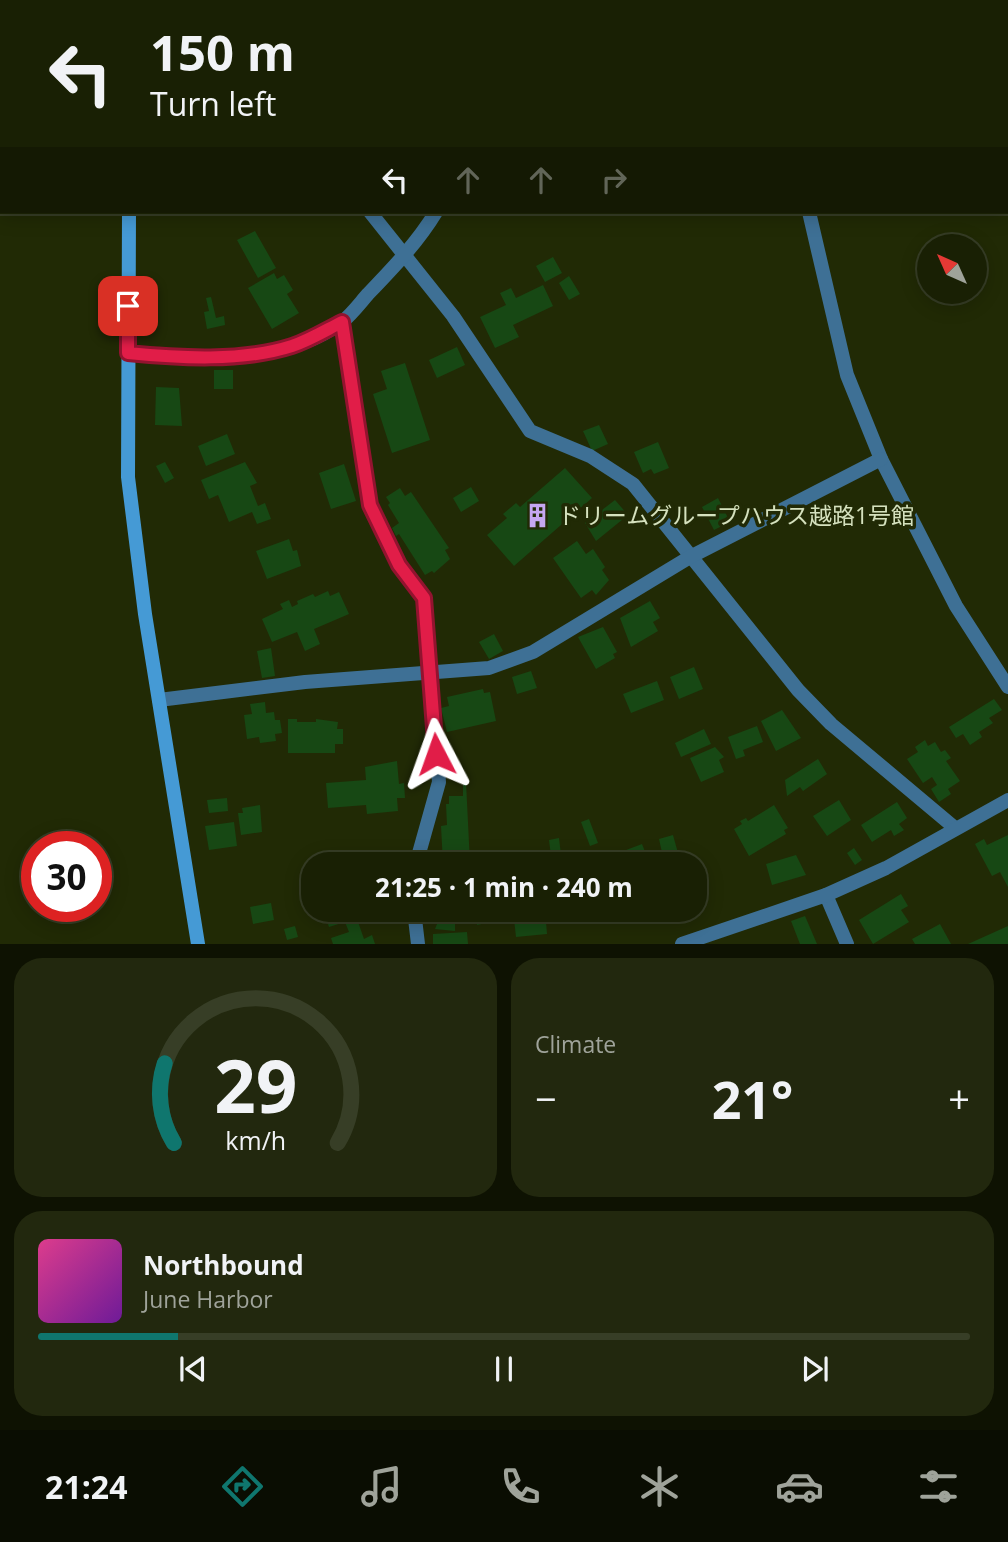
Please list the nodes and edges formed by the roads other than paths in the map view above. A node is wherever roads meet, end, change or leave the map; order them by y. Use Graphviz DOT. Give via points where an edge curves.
graph roads {
  1 [pos="129,214"];
  2 [pos="372,214"];
  3 [pos="435,214"];
  4 [pos="809,214"];
  5 [pos="404,256"];
  6 [pos="342,322"];
  7 [pos="128,353"];
  8 [pos="881,459"];
  9 [pos="690,557"];
  10 [pos="430,672"];
  11 [pos="1008,687"];
  12 [pos="159,699"];
  13 [pos="1008,800"];
  14 [pos="955,828"];
  15 [pos="419,852"];
  16 [pos="826,895"];
  17 [pos="415,922"];
  18 [pos="198,943"];
  19 [pos="418,943"];
  20 [pos="682,943"];
  21 [pos="847,943"];
  1 -- 7 [label="street"];
  2 -- 5 [label="street"];
  3 -- 5 [label="street"];
  4 -- 8 [label="street" via="847,374"];
  5 -- 6 [label="street"];
  5 -- 9 [label="street" via="453,316 530,431 590,456 633,484"];
  6 -- 7 [label="street" via="291,346 259,352"];
  6 -- 10 [label="street" via="370,505 399,565 424,598"];
  7 -- 12 [label="street" via="128,477"];
  8 -- 9 [label="street"];
  8 -- 11 [label="street" via="956,606"];
  9 -- 10 [label="street" via="533,652 489,668"];
  9 -- 14 [label="street" via="831,724"];
  10 -- 12 [label="street"];
  10 -- 15 [label="street" via="439,782"];
  12 -- 18 [label="street"];
  13 -- 14 [label="street"];
  14 -- 16 [label="street" via="886,868"];
  16 -- 20 [label="street"];
  16 -- 21 [label="street"];
  17 -- 19 [label="street"];
}
